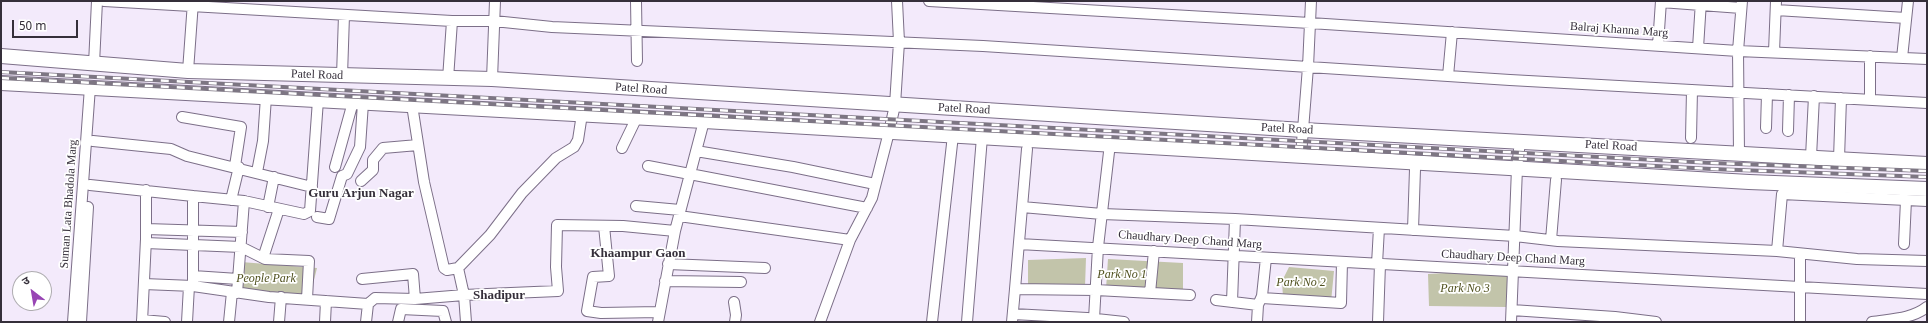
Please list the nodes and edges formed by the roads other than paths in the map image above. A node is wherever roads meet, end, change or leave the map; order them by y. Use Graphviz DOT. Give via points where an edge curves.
graph roads {
  1 [pos="97,1"];
  2 [pos="104,1"];
  3 [pos="111,1"];
  4 [pos="495,1"];
  5 [pos="636,1"];
  6 [pos="896,1"];
  7 [pos="929,1"];
  8 [pos="1311,1"];
  9 [pos="1661,1"];
  10 [pos="1908,1"];
  11 [pos="1701,3"];
  12 [pos="193,4"];
  13 [pos="1741,5"];
  14 [pos="1776,5"];
  15 [pos="1114,6"];
  16 [pos="344,15"];
  17 [pos="1906,18"];
  18 [pos="452,21"];
  19 [pos="494,22"];
  20 [pos="1310,23"];
  21 [pos="637,30"];
  22 [pos="1452,32"];
  23 [pos="899,42"];
  24 [pos="1658,45"];
  25 [pos="1698,48"];
  26 [pos="1738,51"];
  27 [pos="1774,52"];
  28 [pos="1,56"];
  29 [pos="1870,56"];
  30 [pos="1902,58"];
  31 [pos="1927,59"];
  32 [pos="637,61"];
  33 [pos="94,64"];
  34 [pos="1308,67"];
  35 [pos="188,71"];
  36 [pos="342,76"];
  37 [pos="1448,76"];
  38 [pos="448,79"];
  39 [pos="492,79"];
  40 [pos="1,83"];
  41 [pos="93,87"];
  42 [pos="1692,90"];
  43 [pos="1738,92"];
  44 [pos="1767,94"];
  45 [pos="1789,95"];
  46 [pos="1814,96"];
  47 [pos="266,97"];
  48 [pos="1840,98"];
  49 [pos="318,100"];
  50 [pos="1870,100"];
  51 [pos="358,102"];
  52 [pos="1927,103"];
  53 [pos="412,105"];
  54 [pos="895,105"];
  55 [pos="582,114"];
  56 [pos="182,117"];
  57 [pos="637,118"];
  58 [pos="704,121"];
  59 [pos="1766,128"];
  60 [pos="1303,130"];
  61 [pos="1788,131"];
  62 [pos="889,132"];
  63 [pos="953,135"];
  64 [pos="982,137"];
  65 [pos="1691,138"];
  66 [pos="1520,141"];
  67 [pos="93,142"];
  68 [pos="418,145"];
  69 [pos="622,148"];
  70 [pos="1028,149"];
  71 [pos="696,151"];
  72 [pos="1109,152"];
  73 [pos="1739,153"];
  74 [pos="1301,155"];
  75 [pos="1811,157"];
  76 [pos="1839,159"];
  77 [pos="1927,164"];
  78 [pos="648,166"];
  79 [pos="237,167"];
  80 [pos="335,168"];
  81 [pos="1517,168"];
  82 [pos="1415,169"];
  83 [pos="258,172"];
  84 [pos="690,174"];
  85 [pos="274,177"];
  86 [pos="1556,180"];
  87 [pos="361,182"];
  88 [pos="875,184"];
  89 [pos="90,185"];
  90 [pos="312,187"];
  91 [pos="1927,189"];
  92 [pos="146,190"];
  93 [pos="193,196"];
  94 [pos="231,200"];
  95 [pos="1906,200"];
  96 [pos="244,201"];
  97 [pos="1927,201"];
  98 [pos="636,206"];
  99 [pos="268,207"];
  100 [pos="1022,207"];
  101 [pos="867,208"];
  102 [pos="279,209"];
  103 [pos="680,213"];
  104 [pos="1102,214"];
  105 [pos="316,218"];
  106 [pos="1235,219"];
  107 [pos="604,226"];
  108 [pos="1379,228"];
  109 [pos="146,229"];
  110 [pos="1413,230"];
  111 [pos="193,231"];
  112 [pos="675,231"];
  113 [pos="242,232"];
  114 [pos="1516,236"];
  115 [pos="850,240"];
  116 [pos="1551,240"];
  117 [pos="146,243"];
  118 [pos="1019,244"];
  119 [pos="1904,244"];
  120 [pos="193,245"];
  121 [pos="241,247"];
  122 [pos="1098,247"];
  123 [pos="1154,251"];
  124 [pos="1777,251"];
  125 [pos="1800,254"];
  126 [pos="1234,256"];
  127 [pos="263,258"];
  128 [pos="1266,258"];
  129 [pos="1927,261"];
  130 [pos="1342,262"];
  131 [pos="668,264"];
  132 [pos="1378,264"];
  133 [pos="458,268"];
  134 [pos="765,268"];
  135 [pos="1515,270"];
  136 [pos="238,279"];
  137 [pos="362,279"];
  138 [pos="665,281"];
  139 [pos="740,282"];
  140 [pos="192,283"];
  141 [pos="144,284"];
  142 [pos="1800,288"];
  143 [pos="1015,289"];
  144 [pos="1096,290"];
  145 [pos="235,292"];
  146 [pos="1150,293"];
  147 [pos="1927,294"];
  148 [pos="464,295"];
  149 [pos="1190,295"];
  150 [pos="282,298"];
  151 [pos="307,299"];
  152 [pos="415,299"];
  153 [pos="1216,300"];
  154 [pos="326,301"];
  155 [pos="734,302"];
  156 [pos="1232,302"];
  157 [pos="1260,302"];
  158 [pos="368,304"];
  159 [pos="1927,307"];
  160 [pos="1512,310"];
  161 [pos="659,317"];
  162 [pos="1012,318"];
  163 [pos="1088,320"];
  164 [pos="1629,320"];
  165 [pos="142,321"];
  166 [pos="73,322"];
  167 [pos="81,322"];
  168 [pos="165,322"];
  169 [pos="187,322"];
  170 [pos="229,322"];
  171 [pos="279,322"];
  172 [pos="325,322"];
  173 [pos="366,322"];
  174 [pos="398,322"];
  175 [pos="446,322"];
  176 [pos="466,322"];
  177 [pos="735,322"];
  178 [pos="820,322"];
  179 [pos="932,322"];
  180 [pos="967,322"];
  181 [pos="1124,322"];
  182 [pos="1257,322"];
  183 [pos="1378,322"];
  184 [pos="1511,322"];
  185 [pos="1656,322"];
  186 [pos="1800,322"];
  187 [pos="1872,322"];
  1 -- 33 [label="street"];
  2 -- 3 [label="street"];
  3 -- 12 [label="street"];
  4 -- 19 [label="street"];
  5 -- 21 [label="street"];
  6 -- 23 [label="street"];
  7 -- 15 [label="street, Balraj Khanna Marg"];
  8 -- 20 [label="street"];
  9 -- 11 [label="street"];
  9 -- 24 [label="street"];
  10 -- 17 [label="street"];
  11 -- 13 [label="street"];
  11 -- 25 [label="street"];
  12 -- 16 [label="street"];
  12 -- 35 [label="street"];
  13 -- 26 [label="street"];
  14 -- 17 [label="street"];
  14 -- 27 [label="street"];
  15 -- 20 [label="street, Balraj Khanna Marg"];
  16 -- 18 [label="street"];
  16 -- 36 [label="street"];
  17 -- 30 [label="street"];
  18 -- 19 [label="street"];
  18 -- 38 [label="street"];
  19 -- 21 [label="street"];
  19 -- 39 [label="street"];
  20 -- 22 [label="street, Balraj Khanna Marg"];
  20 -- 34 [label="street"];
  21 -- 23 [label="street"];
  21 -- 32 [label="street"];
  22 -- 24 [label="street, Balraj Khanna Marg"];
  22 -- 37 [label="street"];
  23 -- 34 [label="street"];
  23 -- 54 [label="street"];
  24 -- 25 [label="street, Balraj Khanna Marg"];
  25 -- 26 [label="street, Balraj Khanna Marg"];
  26 -- 27 [label="street, Balraj Khanna Marg"];
  26 -- 43 [label="street"];
  27 -- 29 [label="street, Balraj Khanna Marg"];
  28 -- 33 [label="main road, Patel Road"];
  29 -- 30 [label="street, Balraj Khanna Marg"];
  29 -- 50 [label="street"];
  30 -- 31 [label="street, Balraj Khanna Marg"];
  33 -- 35 [label="main road, Patel Road"];
  34 -- 37 [label="street"];
  34 -- 60 [label="street"];
  35 -- 36 [label="main road, Patel Road"];
  36 -- 38 [label="main road, Patel Road"];
  37 -- 42 [label="street"];
  38 -- 39 [label="main road, Patel Road"];
  39 -- 54 [label="main road, Patel Road"];
  40 -- 41 [label="main road, Patel Road"];
  41 -- 47 [label="main road, Patel Road"];
  41 -- 67 [label="street, Suman Lata Bhadola Marg"];
  41 -- 166 [label="street, Suman Lata Bhadola Marg"];
  42 -- 43 [label="street"];
  42 -- 65 [label="street"];
  43 -- 44 [label="street"];
  43 -- 73 [label="street"];
  44 -- 45 [label="street"];
  44 -- 59 [label="street"];
  45 -- 46 [label="street"];
  45 -- 61 [label="street"];
  46 -- 48 [label="street"];
  46 -- 75 [label="street"];
  47 -- 49 [label="main road, Patel Road"];
  47 -- 83 [label="street"];
  48 -- 50 [label="street"];
  48 -- 76 [label="street"];
  49 -- 51 [label="main road, Patel Road"];
  49 -- 90 [label="street"];
  50 -- 52 [label="street"];
  51 -- 53 [label="main road, Patel Road"];
  51 -- 80 [label="street"];
  51 -- 105 [label="street" via="360,147 347,174 342,176 330,219"];
  53 -- 55 [label="main road, Patel Road"];
  53 -- 68 [label="street"];
  54 -- 60 [label="main road, Patel Road"];
  54 -- 62 [label="street"];
  55 -- 57 [label="main road, Patel Road"];
  55 -- 133 [label="street" via="578,140 574,147 556,158 522,193 490,235"];
  56 -- 79 [label="street" via="241,127"];
  57 -- 58 [label="main road, Patel Road"];
  57 -- 69 [label="street"];
  58 -- 62 [label="main road, Patel Road"];
  58 -- 71 [label="street"];
  60 -- 66 [label="main road, Patel Road"];
  60 -- 74 [label="street"];
  62 -- 63 [label="main road, Patel Road"];
  62 -- 88 [label="street"];
  63 -- 64 [label="main road, Patel Road"];
  63 -- 179 [label="street"];
  64 -- 74 [label="main road, Patel Road"];
  64 -- 180 [label="street"];
  66 -- 73 [label="main road, Patel Road"];
  66 -- 81 [label="street"];
  67 -- 79 [label="street" via="171,149 187,156"];
  67 -- 89 [label="street, Suman Lata Bhadola Marg"];
  68 -- 87 [label="street" via="383,148 373,160 373,170"];
  68 -- 133 [label="street" via="444,268"];
  70 -- 100 [label="street"];
  71 -- 84 [label="street"];
  71 -- 88 [label="street"];
  72 -- 104 [label="street, Chaudhary Deep Chand Marg"];
  73 -- 75 [label="main road, Patel Road"];
  74 -- 81 [label="main road, Patel Road"];
  75 -- 76 [label="main road, Patel Road"];
  76 -- 77 [label="main road, Patel Road"];
  78 -- 84 [label="street"];
  79 -- 83 [label="street"];
  79 -- 94 [label="street"];
  81 -- 91 [label="main road, Patel Road" via="1749,182"];
  81 -- 114 [label="street"];
  82 -- 110 [label="street"];
  83 -- 85 [label="street"];
  84 -- 101 [label="street"];
  84 -- 103 [label="street"];
  85 -- 90 [label="street"];
  85 -- 99 [label="street"];
  86 -- 116 [label="street"];
  88 -- 101 [label="street"];
  89 -- 92 [label="street"];
  89 -- 167 [label="street, Suman Lata Bhadola Marg"];
  90 -- 102 [label="street" via="310,211 307,214"];
  92 -- 93 [label="street"];
  92 -- 109 [label="street"];
  93 -- 94 [label="street"];
  93 -- 111 [label="street"];
  94 -- 96 [label="street"];
  95 -- 97 [label="street"];
  95 -- 119 [label="street"];
  95 -- 124 [label="street" via="1782,194"];
  96 -- 99 [label="street"];
  96 -- 113 [label="street"];
  98 -- 103 [label="street"];
  99 -- 102 [label="street"];
  100 -- 104 [label="street"];
  100 -- 118 [label="street"];
  101 -- 115 [label="street"];
  102 -- 127 [label="street"];
  103 -- 112 [label="street"];
  103 -- 115 [label="street"];
  104 -- 106 [label="street"];
  104 -- 122 [label="street, Chaudhary Deep Chand Marg"];
  106 -- 108 [label="street"];
  106 -- 126 [label="street"];
  107 -- 112 [label="street" via="647,227"];
  107 -- 148 [label="street" via="557,225 558,291"];
  107 -- 161 [label="street" via="609,276 593,277 587,311"];
  108 -- 110 [label="street"];
  108 -- 132 [label="street"];
  109 -- 111 [label="street"];
  109 -- 117 [label="street"];
  110 -- 114 [label="street"];
  111 -- 113 [label="street"];
  111 -- 120 [label="street"];
  112 -- 131 [label="street"];
  113 -- 121 [label="street"];
  114 -- 116 [label="street"];
  114 -- 135 [label="street"];
  115 -- 178 [label="street"];
  116 -- 124 [label="street"];
  117 -- 120 [label="street"];
  117 -- 141 [label="street"];
  118 -- 122 [label="street"];
  118 -- 143 [label="street"];
  120 -- 121 [label="street"];
  120 -- 140 [label="street"];
  121 -- 127 [label="street"];
  121 -- 136 [label="street"];
  122 -- 123 [label="street, Chaudhary Deep Chand Marg"];
  122 -- 144 [label="street, Chaudhary Deep Chand Marg"];
  123 -- 126 [label="street, Chaudhary Deep Chand Marg"];
  123 -- 146 [label="street"];
  124 -- 125 [label="street"];
  125 -- 129 [label="street"];
  125 -- 142 [label="street"];
  126 -- 128 [label="street, Chaudhary Deep Chand Marg"];
  126 -- 156 [label="street"];
  127 -- 151 [label="street" via="309,261"];
  128 -- 130 [label="street, Chaudhary Deep Chand Marg"];
  128 -- 157 [label="street"];
  130 -- 132 [label="street, Chaudhary Deep Chand Marg"];
  130 -- 157 [label="street" via="1341,302"];
  131 -- 134 [label="street"];
  131 -- 138 [label="street"];
  132 -- 135 [label="street, Chaudhary Deep Chand Marg"];
  132 -- 183 [label="street"];
  133 -- 148 [label="street"];
  135 -- 142 [label="street, Chaudhary Deep Chand Marg"];
  135 -- 160 [label="street"];
  136 -- 140 [label="street"];
  136 -- 145 [label="street"];
  137 -- 152 [label="street" via="413,274"];
  138 -- 139 [label="street"];
  138 -- 161 [label="street"];
  140 -- 141 [label="street"];
  140 -- 145 [label="street"];
  140 -- 169 [label="street"];
  141 -- 165 [label="street"];
  142 -- 147 [label="street, Chaudhary Deep Chand Marg"];
  142 -- 186 [label="street"];
  143 -- 144 [label="street"];
  143 -- 162 [label="street"];
  144 -- 146 [label="street"];
  144 -- 163 [label="street, Chaudhary Deep Chand Marg"];
  145 -- 150 [label="street"];
  145 -- 170 [label="street"];
  146 -- 149 [label="street"];
  148 -- 152 [label="street"];
  148 -- 176 [label="street"];
  150 -- 151 [label="street"];
  150 -- 171 [label="street"];
  151 -- 154 [label="street"];
  152 -- 158 [label="street" via="375,298"];
  153 -- 156 [label="street"];
  154 -- 158 [label="street"];
  154 -- 172 [label="street"];
  155 -- 177 [label="street"];
  156 -- 157 [label="street"];
  157 -- 182 [label="street"];
  158 -- 173 [label="street"];
  159 -- 187 [label="street" via="1921,312 1907,316"];
  160 -- 164 [label="street"];
  160 -- 184 [label="street"];
  162 -- 163 [label="street"];
  163 -- 181 [label="street"];
  164 -- 185 [label="street"];
  165 -- 168 [label="street"];
  174 -- 175 [label="street" via="401,309 444,311"];
}
